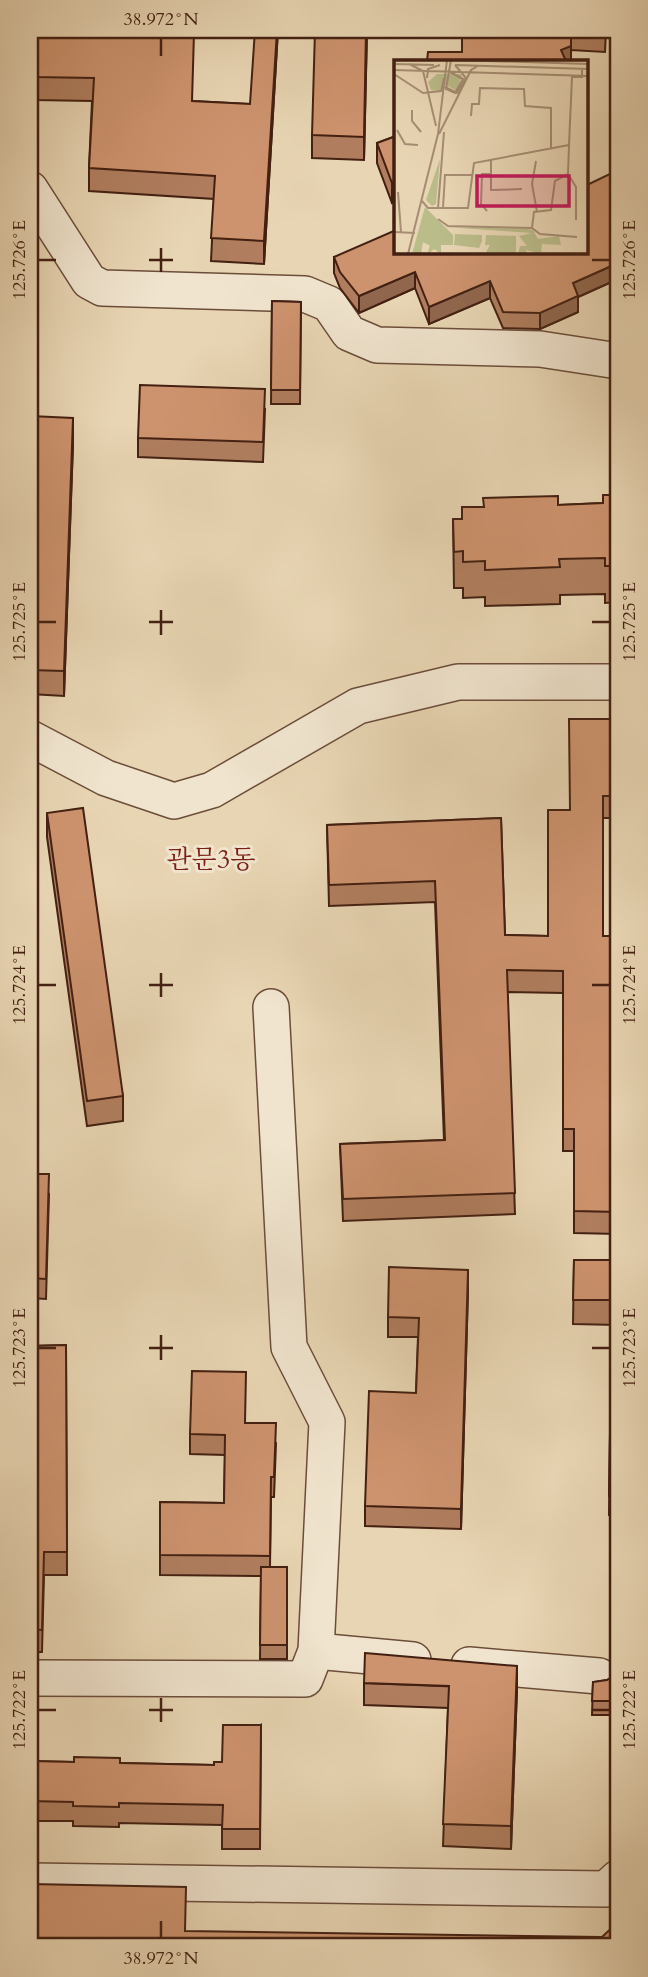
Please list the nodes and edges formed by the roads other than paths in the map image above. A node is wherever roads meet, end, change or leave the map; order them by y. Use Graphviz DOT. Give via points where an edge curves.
graph roads {
  1 [pos="30,189"];
  2 [pos="618,361"];
  3 [pos="618,682"];
  4 [pos="30,738"];
  5 [pos="271,1007"];
  6 [pos="316,1651"];
  7 [pos="599,1676"];
  8 [pos="30,1678"];
  9 [pos="618,1878"];
  10 [pos="30,1881"];
  1 -- 2 [label="street" via="89,281 102,288 305,294 329,304 349,334 377,345 540,349"];
  3 -- 4 [label="street" via="458,682 358,706 212,790 174,801 106,778"];
  5 -- 6 [label="street" via="289,1347 327,1422"];
  6 -- 7 [label="street"];
  6 -- 8 [label="street" via="305,1679"];
  9 -- 10 [label="street" via="606,1889"];
}
